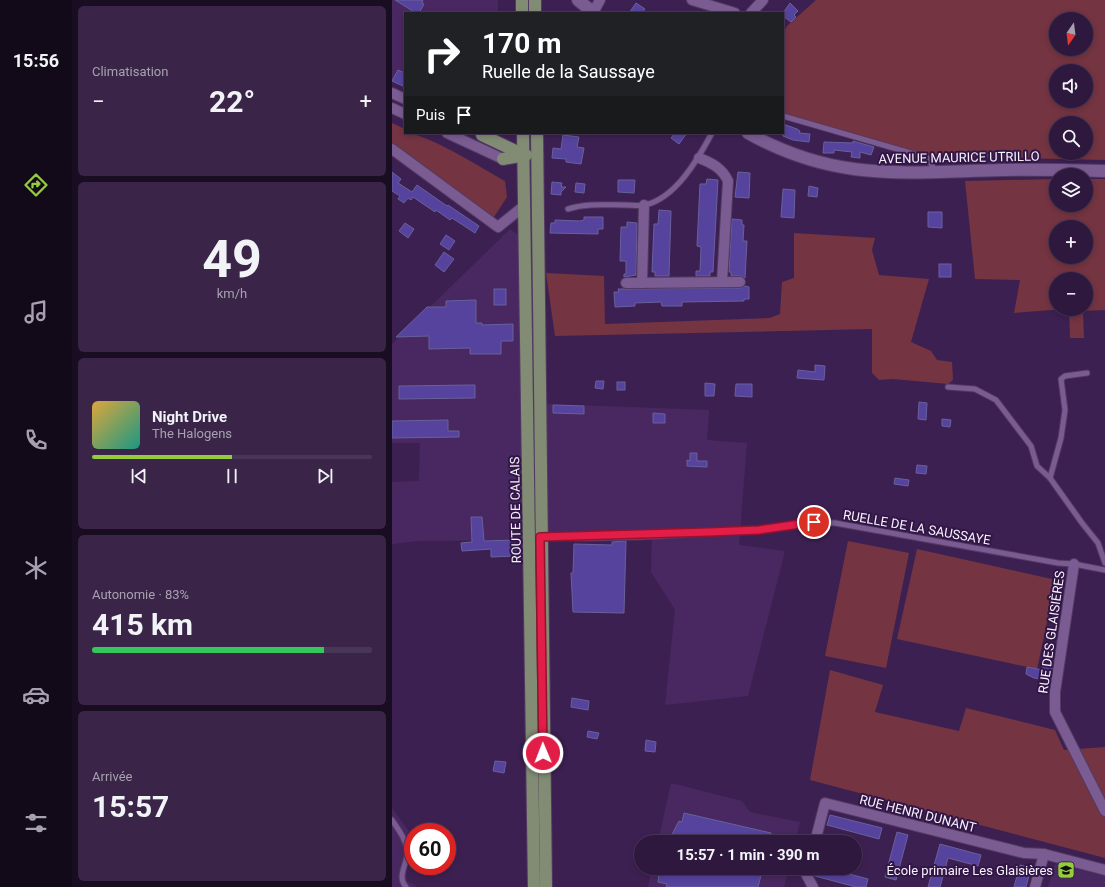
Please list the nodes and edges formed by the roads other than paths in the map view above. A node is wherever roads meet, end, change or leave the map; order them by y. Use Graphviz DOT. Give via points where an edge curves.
graph roads {
  1 [pos="522,0"];
  2 [pos="535,0"];
  3 [pos="578,0"];
  4 [pos="600,0"];
  5 [pos="692,0"];
  6 [pos="763,0"];
  7 [pos="522,12"];
  8 [pos="535,12"];
  9 [pos="592,12"];
  10 [pos="594,12"];
  11 [pos="732,12"];
  12 [pos="752,12"];
  13 [pos="392,92"];
  14 [pos="404,98"];
  15 [pos="392,108"];
  16 [pos="404,114"];
  17 [pos="784,116"];
  18 [pos="449,134"];
  19 [pos="480,134"];
  20 [pos="523,134"];
  21 [pos="536,134"];
  22 [pos="711,134"];
  23 [pos="750,134"];
  24 [pos="392,149"];
  25 [pos="524,155"];
  26 [pos="537,155"];
  27 [pos="699,158"];
  28 [pos="503,159"];
  29 [pos="1105,171"];
  30 [pos="935,172"];
  31 [pos="524,176"];
  32 [pos="644,205"];
  33 [pos="524,206"];
  34 [pos="568,209"];
  35 [pos="722,282"];
  36 [pos="740,282"];
  37 [pos="626,283"];
  38 [pos="642,283"];
  39 [pos="1087,373"];
  40 [pos="948,387"];
  41 [pos="1050,478"];
  42 [pos="540,537"];
  43 [pos="1105,563"];
  44 [pos="1074,564"];
  45 [pos="1105,570"];
  46 [pos="1105,811"];
  47 [pos="392,820"];
  48 [pos="817,835"];
  49 [pos="1044,854"];
  50 [pos="1105,870"];
  51 [pos="806,875"];
  52 [pos="406,887"];
  53 [pos="534,887"];
  54 [pos="546,887"];
  55 [pos="812,887"];
  56 [pos="1035,887"];
  1 -- 7 [label="main road"];
  2 -- 8 [label="main road"];
  3 -- 9 [label="main road"];
  4 -- 10 [label="street"];
  5 -- 11 [label="street"];
  6 -- 12 [label="street"];
  13 -- 14 [label="street"];
  15 -- 16 [label="street"];
  17 -- 30 [label="lane" via="928,158"];
  18 -- 28 [label="street"];
  19 -- 25 [label="main road"];
  20 -- 25 [label="main road, ROUTE DE CALAIS"];
  21 -- 26 [label="main road, ROUTE DE CALAIS"];
  22 -- 27 [label="lane"];
  23 -- 30 [label="main road, AVENUE MAURICE UTRILLO" via="788,152 836,166 891,173"];
  24 -- 33 [label="street" via="498,227"];
  25 -- 26 [label="main road"];
  25 -- 28 [label="main road"];
  25 -- 31 [label="main road, ROUTE DE CALAIS"];
  26 -- 42 [label="main road, ROUTE DE CALAIS"];
  27 -- 32 [label="lane" via="673,191"];
  27 -- 35 [label="street" via="724,172 728,181"];
  28 -- 31 [label="main road"];
  29 -- 30 [label="main road, AVENUE MAURICE UTRILLO" via="1032,169"];
  31 -- 33 [label="main road, ROUTE DE CALAIS"];
  32 -- 34 [label="lane" via="580,205"];
  32 -- 38 [label="street"];
  33 -- 53 [label="main road, ROUTE DE CALAIS"];
  35 -- 36 [label="street"];
  35 -- 38 [label="street"];
  37 -- 38 [label="street"];
  39 -- 41 [label="lane" via="1065,376 1061,379 1065,410 1061,438"];
  40 -- 41 [label="lane" via="975,389 996,400 1031,446 1037,466"];
  41 -- 43 [label="lane" via="1098,543"];
  42 -- 44 [label="lane, RUELLE DE LA SAUSSAYE" via="759,530 814,522 835,523"];
  42 -- 54 [label="main road, ROUTE DE CALAIS"];
  44 -- 45 [label="lane, RUELLE DE LA SAUSSAYE"];
  44 -- 46 [label="street, RUE DES GLAISIÈRES" via="1055,692 1055,712"];
  47 -- 52 [label="lane" via="405,842 406,858 402,881"];
  48 -- 49 [label="street, RUE HENRI DUNANT" via="825,803 1024,854"];
  49 -- 50 [label="street, RUE HENRI DUNANT"];
  49 -- 56 [label="street"];
  51 -- 55 [label="street"];
}
